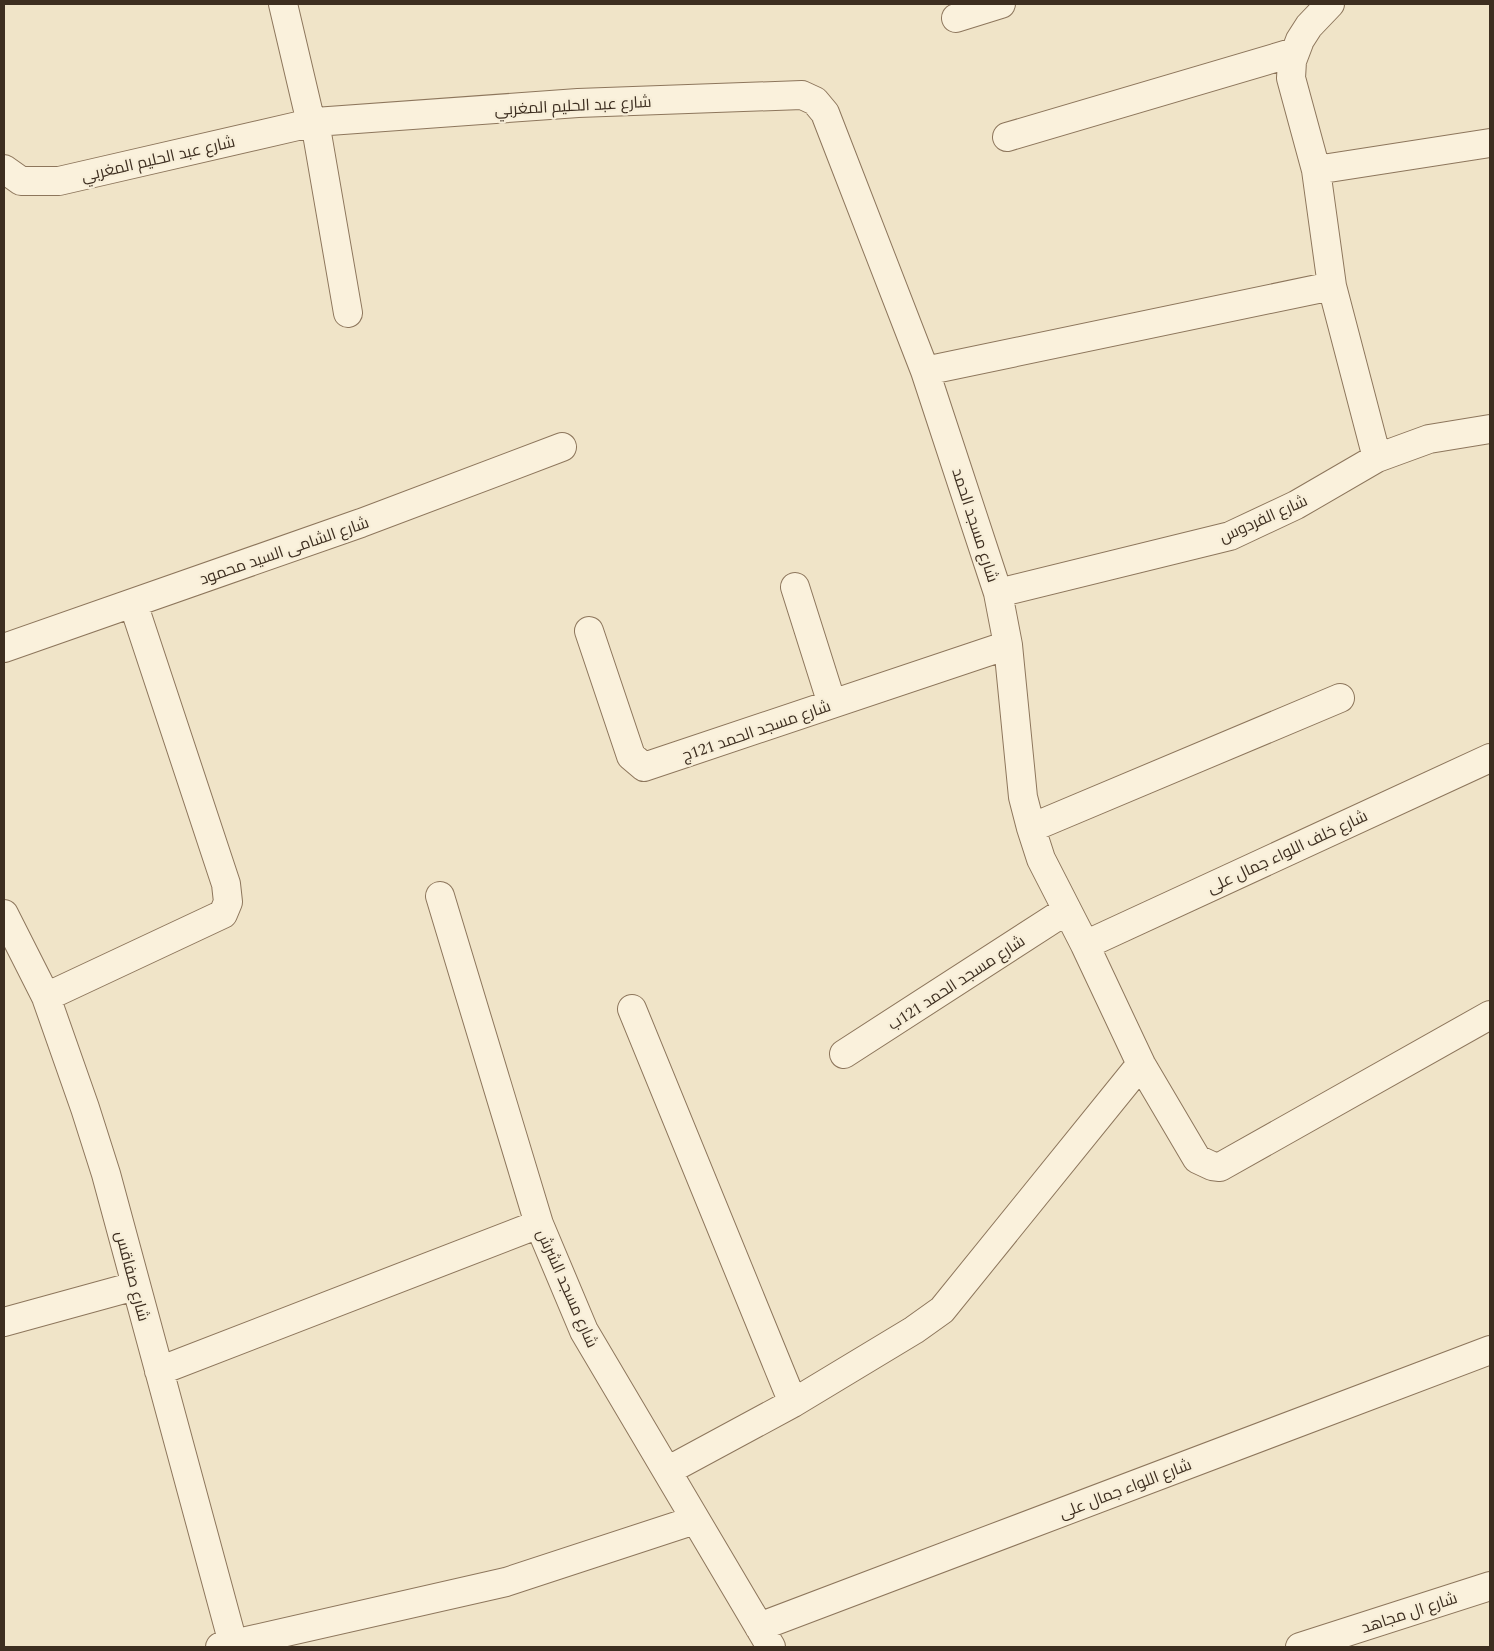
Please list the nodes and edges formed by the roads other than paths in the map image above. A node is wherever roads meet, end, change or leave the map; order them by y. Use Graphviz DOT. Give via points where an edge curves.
graph roads {
  1 [pos="283,4"];
  2 [pos="1001,4"];
  3 [pos="1330,4"];
  4 [pos="956,18"];
  5 [pos="1295,52"];
  6 [pos="825,113"];
  7 [pos="313,123"];
  8 [pos="1007,137"];
  9 [pos="1490,143"];
  10 [pos="4,169"];
  11 [pos="1316,170"];
  12 [pos="1332,286"];
  13 [pos="348,313"];
  14 [pos="925,372"];
  15 [pos="1490,429"];
  16 [pos="562,447"];
  17 [pos="1377,458"];
  18 [pos="796,586"];
  19 [pos="998,593"];
  20 [pos="133,603"];
  21 [pos="589,631"];
  22 [pos="1008,645"];
  23 [pos="4,648"];
  24 [pos="1340,698"];
  25 [pos="832,704"];
  26 [pos="1490,758"];
  27 [pos="1031,828"];
  28 [pos="440,896"];
  29 [pos="1067,910"];
  30 [pos="4,914"];
  31 [pos="1085,945"];
  32 [pos="46,997"];
  33 [pos="632,1009"];
  34 [pos="1490,1015"];
  35 [pos="844,1054"];
  36 [pos="1141,1064"];
  37 [pos="539,1224"];
  38 [pos="135,1286"];
  39 [pos="4,1322"];
  40 [pos="1489,1356"];
  41 [pos="159,1371"];
  42 [pos="794,1403"];
  43 [pos="667,1471"];
  44 [pos="696,1520"];
  45 [pos="1490,1586"];
  46 [pos="765,1637"];
  47 [pos="229,1646"];
  48 [pos="1300,1647"];
  1 -- 7 [label="street"];
  2 -- 4 [label="street"];
  3 -- 5 [label="street" via="1309,26"];
  5 -- 8 [label="street"];
  5 -- 11 [label="street" via="1291,78"];
  6 -- 7 [label="street, شارع عبد الحليم المغربي" via="815,100 802,95 578,103"];
  6 -- 14 [label="street, شارع مسجد الحمد"];
  7 -- 10 [label="street, شارع عبد الحليم المغربي" via="59,181 21,182"];
  7 -- 13 [label="street"];
  9 -- 11 [label="street"];
  11 -- 12 [label="street"];
  12 -- 14 [label="street"];
  12 -- 17 [label="street"];
  14 -- 19 [label="street, شارع مسجد الحمد"];
  15 -- 17 [label="street, شارع الفردوس" via="1429,439"];
  16 -- 20 [label="street, شارع الشامى السيد محمود" via="361,523"];
  17 -- 19 [label="street, شارع الفردوس" via="1296,505 1230,536"];
  18 -- 25 [label="street"];
  19 -- 22 [label="street, شارع مسجد الحمد"];
  20 -- 23 [label="street, شارع الشامى السيد محمود"];
  20 -- 32 [label="street" via="226,884 228,902 223,914"];
  21 -- 25 [label="street, شارع مسجد الحمد 121ج" via="631,756 644,767"];
  22 -- 25 [label="street, شارع مسجد الحمد 121ج"];
  22 -- 27 [label="street, شارع مسجد الحمد" via="1023,797"];
  24 -- 27 [label="street"];
  26 -- 31 [label="street, شارع خلف اللواء جمال على"];
  27 -- 29 [label="street, شارع مسجد الحمد" via="1041,859"];
  28 -- 37 [label="street, شارع مسجد الشرش"];
  29 -- 31 [label="street, شارع مسجد الحمد"];
  29 -- 35 [label="street, شارع مسجد الحمد 121ب"];
  30 -- 32 [label="street, شارع صفاقس"];
  31 -- 36 [label="street, شارع مسجد الحمد"];
  32 -- 38 [label="street, شارع صفاقس" via="106,1174"];
  33 -- 42 [label="street"];
  34 -- 36 [label="street, شارع مسجد الحمد" via="1220,1167 1197,1159"];
  36 -- 42 [label="street" via="942,1310"];
  37 -- 41 [label="street"];
  37 -- 43 [label="street, شارع مسجد الشرش" via="584,1332"];
  38 -- 39 [label="street"];
  38 -- 41 [label="street, شارع صفاقس"];
  40 -- 46 [label="street, شارع اللواء جمال على"];
  41 -- 47 [label="street, شارع صفاقس"];
  42 -- 43 [label="street"];
  43 -- 44 [label="street, شارع مسجد الشرش"];
  44 -- 46 [label="street, شارع مسجد الشرش"];
  44 -- 47 [label="street" via="506,1582"];
  45 -- 48 [label="street, شارع ال مجاهد"];
}
